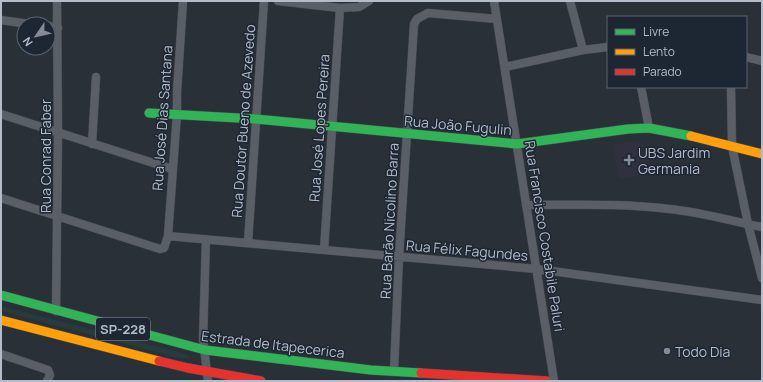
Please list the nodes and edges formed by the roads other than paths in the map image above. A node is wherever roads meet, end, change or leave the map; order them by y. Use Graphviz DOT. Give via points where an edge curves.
graph roads {
  1 [pos="57,1"];
  2 [pos="183,1"];
  3 [pos="264,1"];
  4 [pos="278,1"];
  5 [pos="369,1"];
  6 [pos="494,1"];
  7 [pos="570,1"];
  8 [pos="340,8"];
  9 [pos="1,20"];
  10 [pos="497,20"];
  11 [pos="16,22"];
  12 [pos="58,28"];
  13 [pos="607,47"];
  14 [pos="583,50"];
  15 [pos="747,57"];
  16 [pos="762,61"];
  17 [pos="505,67"];
  18 [pos="96,77"];
  19 [pos="641,88"];
  20 [pos="731,88"];
  21 [pos="149,113"];
  22 [pos="1,114"];
  23 [pos="177,114"];
  24 [pos="256,119"];
  25 [pos="332,126"];
  26 [pos="649,128"];
  27 [pos="58,133"];
  28 [pos="407,134"];
  29 [pos="92,144"];
  30 [pos="517,144"];
  31 [pos="732,146"];
  32 [pos="762,154"];
  33 [pos="172,169"];
  34 [pos="1,198"];
  35 [pos="526,205"];
  36 [pos="58,216"];
  37 [pos="748,224"];
  38 [pos="762,227"];
  39 [pos="168,236"];
  40 [pos="206,240"];
  41 [pos="248,243"];
  42 [pos="324,250"];
  43 [pos="399,257"];
  44 [pos="537,269"];
  45 [pos="762,278"];
  46 [pos="1,295"];
  47 [pos="762,300"];
  48 [pos="56,311"];
  49 [pos="1,320"];
  50 [pos="204,350"];
  51 [pos="1,354"];
  52 [pos="394,371"];
  53 [pos="207,377"];
  54 [pos="47,381"];
  55 [pos="261,381"];
  56 [pos="547,381"];
  57 [pos="554,381"];
  1 -- 12 [label="street, Rua Conrad Faber"];
  2 -- 23 [label="street, Rua José Dias Santana"];
  3 -- 24 [label="street, Rua Doutor Bueno de Azevedo"];
  4 -- 8 [label="street"];
  5 -- 8 [label="street" via="360,7"];
  6 -- 10 [label="street, Rua Francisco Costabile Paluri"];
  7 -- 14 [label="street"];
  8 -- 25 [label="street, Rua José Lopes Pereira"];
  9 -- 11 [label="street"];
  10 -- 17 [label="street, Rua Francisco Costabile Paluri"];
  10 -- 28 [label="street, Rua Barão Nicolino Barra" via="428,12 417,19 414,24"];
  12 -- 27 [label="street, Rua Conrad Faber"];
  13 -- 14 [label="street"];
  14 -- 17 [label="street"];
  15 -- 16 [label="street"];
  17 -- 30 [label="street, Rua Francisco Costabile Paluri"];
  18 -- 29 [label="street"];
  19 -- 26 [label="street"];
  20 -- 31 [label="street"];
  21 -- 23 [label="main road, Rua João Fugulin"];
  22 -- 27 [label="street"];
  23 -- 24 [label="main road, Rua João Fugulin"];
  23 -- 33 [label="street, Rua José Dias Santana"];
  24 -- 25 [label="main road, Rua João Fugulin"];
  24 -- 41 [label="street, Rua Doutor Bueno de Azevedo"];
  25 -- 28 [label="main road, Rua João Fugulin"];
  25 -- 42 [label="street, Rua José Lopes Pereira"];
  26 -- 30 [label="main road, Rua João Fugulin"];
  26 -- 31 [label="main road, Rua João Fugulin"];
  27 -- 29 [label="street"];
  27 -- 36 [label="street, Rua Conrad Faber"];
  28 -- 30 [label="main road, Rua João Fugulin"];
  28 -- 43 [label="street, Rua Barão Nicolino Barra"];
  29 -- 33 [label="street"];
  30 -- 35 [label="street, Rua Francisco Costabile Paluri"];
  31 -- 32 [label="main road, Rua João Fugulin"];
  31 -- 37 [label="street"];
  33 -- 39 [label="street, Rua José Dias Santana"];
  34 -- 36 [label="street"];
  35 -- 37 [label="street" via="647,206"];
  35 -- 44 [label="street, Rua Francisco Costabile Paluri"];
  36 -- 39 [label="street" via="160,249 166,246"];
  36 -- 48 [label="street, Rua Conrad Faber"];
  37 -- 38 [label="street"];
  37 -- 45 [label="street"];
  39 -- 40 [label="street, Rua Félix Fagundes"];
  40 -- 41 [label="street, Rua Félix Fagundes"];
  40 -- 50 [label="street"];
  41 -- 42 [label="street, Rua Félix Fagundes"];
  42 -- 43 [label="street, Rua Félix Fagundes"];
  43 -- 44 [label="street, Rua Félix Fagundes"];
  43 -- 52 [label="street, Rua Barão Nicolino Barra"];
  44 -- 47 [label="street, Rua Félix Fagundes"];
  44 -- 57 [label="street, Rua Francisco Costabile Paluri"];
  46 -- 48 [label="main road, Estrada de Itapecerica / SP-228"];
  48 -- 50 [label="main road, Estrada de Itapecerica / SP-228"];
  49 -- 53 [label="main road, SP-228"];
  50 -- 52 [label="main road, Estrada de Itapecerica / SP-228"];
  50 -- 53 [label="street"];
  51 -- 54 [label="street" via="48,370 50,375"];
  52 -- 56 [label="main road, Estrada de Itapecerica / SP-228"];
  53 -- 55 [label="main road, SP-228"];
}
